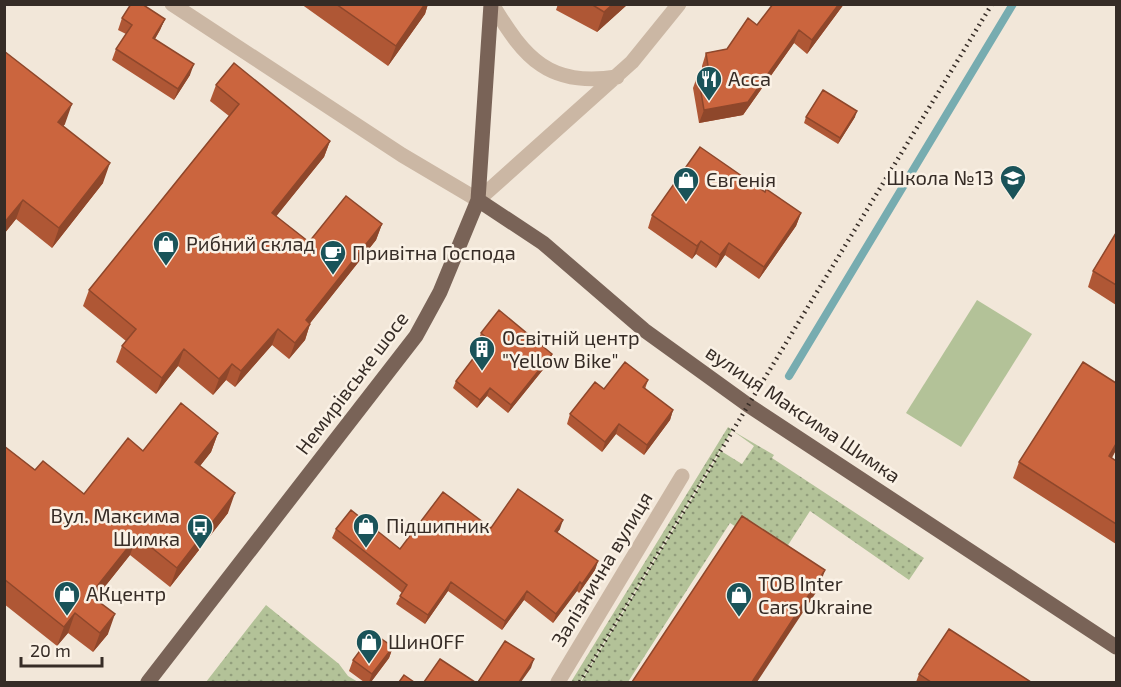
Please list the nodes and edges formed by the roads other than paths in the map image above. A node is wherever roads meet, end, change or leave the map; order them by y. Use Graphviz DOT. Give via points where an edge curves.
graph roads {
  1 [pos="172,4"];
  2 [pos="492,4"];
  3 [pos="679,4"];
  4 [pos="617,77"];
  5 [pos="478,200"];
  6 [pos="682,476"];
  7 [pos="1116,647"];
  8 [pos="148,682"];
  9 [pos="558,682"];
  1 -- 5 [label="street" via="402,155"];
  2 -- 4 [label="street" via="511,36 543,67 582,80"];
  2 -- 5 [label="main road"];
  3 -- 4 [label="street, Немирівське шосе"];
  4 -- 5 [label="street, Немирівське шосе"];
  5 -- 7 [label="main road, вулиця Максима Шимка" via="543,243 644,330 747,405"];
  5 -- 8 [label="main road, Немирівське шосе" via="417,336"];
  6 -- 9 [label="street, Залізнична вулиця"];
}
